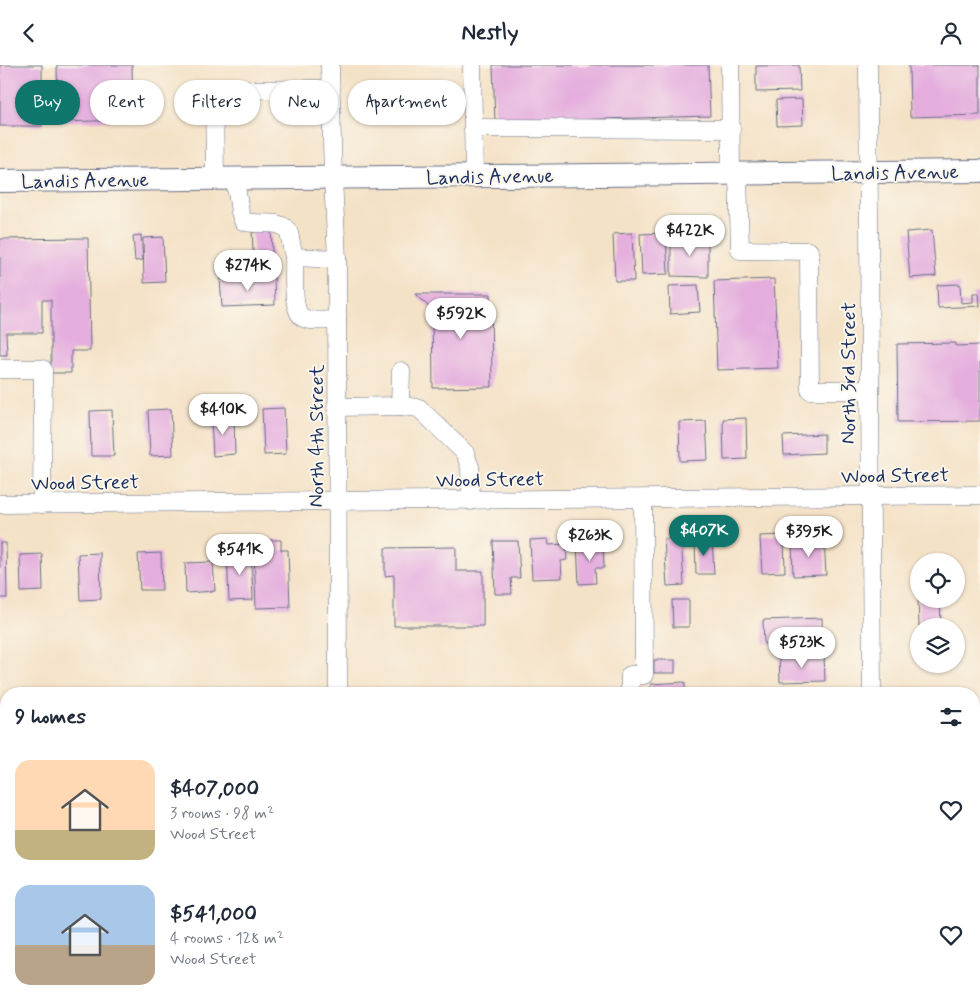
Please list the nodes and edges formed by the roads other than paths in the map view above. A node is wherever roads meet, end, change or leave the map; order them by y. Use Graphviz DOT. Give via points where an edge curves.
graph roads {
  1 [pos="330,65"];
  2 [pos="472,65"];
  3 [pos="730,65"];
  4 [pos="868,65"];
  5 [pos="331,80"];
  6 [pos="270,90"];
  7 [pos="332,125"];
  8 [pos="473,128"];
  9 [pos="731,129"];
  10 [pos="980,171"];
  11 [pos="869,172"];
  12 [pos="735,174"];
  13 [pos="474,176"];
  14 [pos="333,178"];
  15 [pos="225,179"];
  16 [pos="0,181"];
  17 [pos="294,257"];
  18 [pos="337,259"];
  19 [pos="337,320"];
  20 [pos="0,369"];
  21 [pos="401,371"];
  22 [pos="869,390"];
  23 [pos="400,406"];
  24 [pos="336,407"];
  25 [pos="980,495"];
  26 [pos="870,496"];
  27 [pos="643,499"];
  28 [pos="471,501"];
  29 [pos="338,502"];
  30 [pos="0,504"];
  31 [pos="42,504"];
  32 [pos="338,687"];
  33 [pos="630,687"];
  34 [pos="872,687"];
  1 -- 5 [label="street, North 4th Street"];
  2 -- 8 [label="street"];
  3 -- 9 [label="street"];
  4 -- 11 [label="street, North 3rd Street"];
  6 -- 15 [label="street" via="214,91"];
  7 -- 14 [label="street, North 4th Street"];
  8 -- 9 [label="street"];
  8 -- 13 [label="street"];
  9 -- 12 [label="street"];
  10 -- 11 [label="main road, Landis Avenue"];
  11 -- 12 [label="main road, Landis Avenue"];
  11 -- 22 [label="street, North 3rd Street"];
  12 -- 13 [label="main road, Landis Avenue"];
  12 -- 22 [label="street" via="740,250 810,251 810,390"];
  13 -- 14 [label="main road, Landis Avenue"];
  14 -- 15 [label="main road, Landis Avenue"];
  14 -- 18 [label="street, North 4th Street"];
  15 -- 16 [label="main road, Landis Avenue"];
  15 -- 17 [label="street" via="244,221 285,228"];
  17 -- 18 [label="street"];
  17 -- 19 [label="street" via="295,307 299,315 308,319"];
  18 -- 19 [label="street, North 4th Street"];
  19 -- 24 [label="street, North 4th Street"];
  20 -- 31 [label="street" via="43,369"];
  21 -- 23 [label="street"];
  22 -- 26 [label="street, North 3rd Street"];
  23 -- 24 [label="street"];
  23 -- 28 [label="street" via="419,408 465,453 470,467"];
  24 -- 29 [label="street, North 4th Street"];
  25 -- 26 [label="street, Wood Street"];
  26 -- 27 [label="street, Wood Street"];
  26 -- 34 [label="street, North 3rd Street"];
  27 -- 28 [label="street, Wood Street"];
  27 -- 33 [label="street" via="644,675 630,675"];
  28 -- 29 [label="street, Wood Street"];
  29 -- 31 [label="street, Wood Street"];
  29 -- 32 [label="street, North 4th Street"];
  30 -- 31 [label="street, Wood Street"];
}
